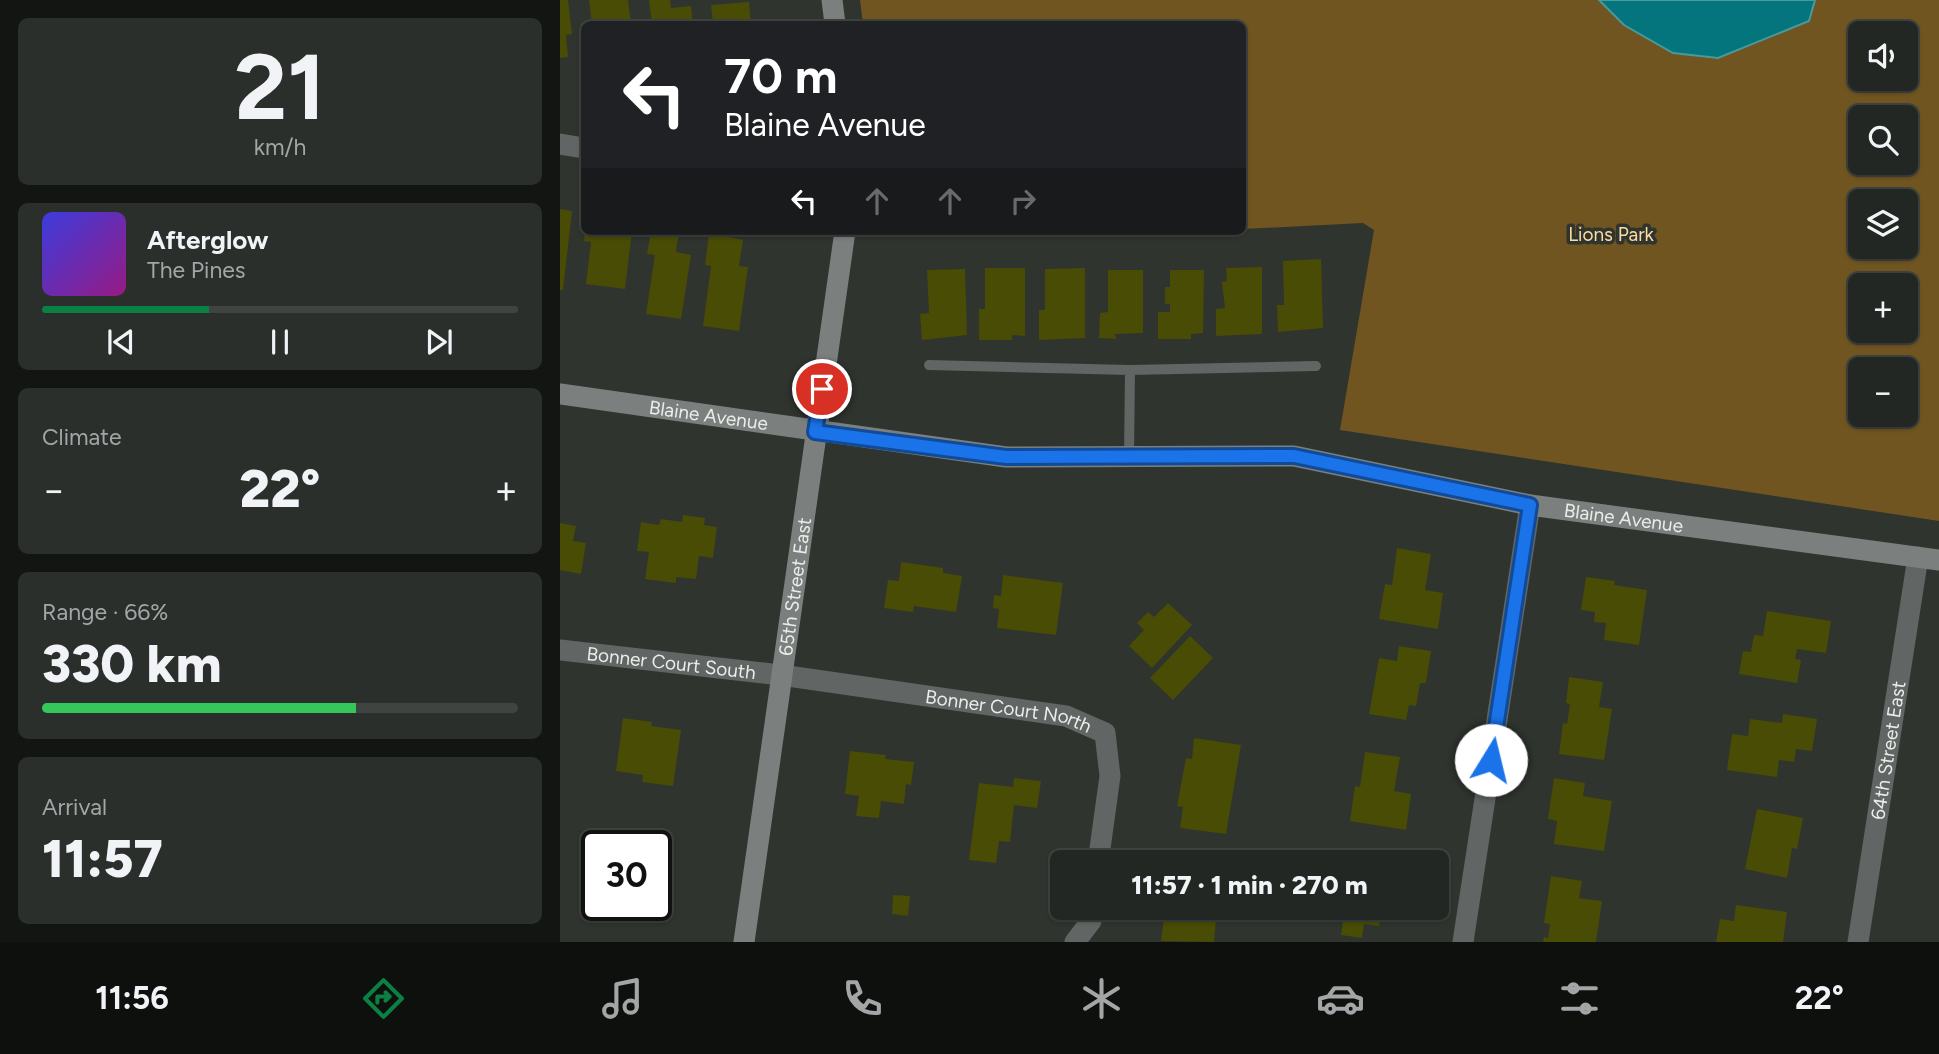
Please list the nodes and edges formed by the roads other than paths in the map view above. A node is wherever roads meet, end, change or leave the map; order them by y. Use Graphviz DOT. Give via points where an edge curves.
graph roads {
  1 [pos="832,0"];
  2 [pos="835,21"];
  3 [pos="560,144"];
  4 [pos="581,148"];
  5 [pos="844,235"];
  6 [pos="929,365"];
  7 [pos="1316,366"];
  8 [pos="1130,370"];
  9 [pos="560,394"];
  10 [pos="815,432"];
  11 [pos="1129,457"];
  12 [pos="1530,505"];
  13 [pos="1928,558"];
  14 [pos="560,650"];
  15 [pos="781,675"];
  16 [pos="1100,850"];
  17 [pos="1091,920"];
  18 [pos="744,942"];
  19 [pos="1076,942"];
  20 [pos="1463,942"];
  21 [pos="1858,942"];
  1 -- 2 [label="street"];
  3 -- 4 [label="street"];
  5 -- 10 [label="street, 65th Street East"];
  6 -- 8 [label="lane"];
  7 -- 8 [label="lane"];
  8 -- 11 [label="lane"];
  9 -- 10 [label="street, Blaine Avenue"];
  10 -- 11 [label="street, Blaine Avenue" via="1006,457"];
  10 -- 15 [label="street, 65th Street East"];
  11 -- 12 [label="street, Blaine Avenue" via="1294,456"];
  12 -- 13 [label="street, Blaine Avenue"];
  12 -- 20 [label="street"];
  13 -- 21 [label="street, 64th Street East"];
  14 -- 15 [label="street, Bonner Court South"];
  15 -- 16 [label="street, Bonner Court North" via="1066,716 1105,733 1110,776"];
  15 -- 18 [label="street, 65th Street East"];
  17 -- 19 [label="street"];
}
